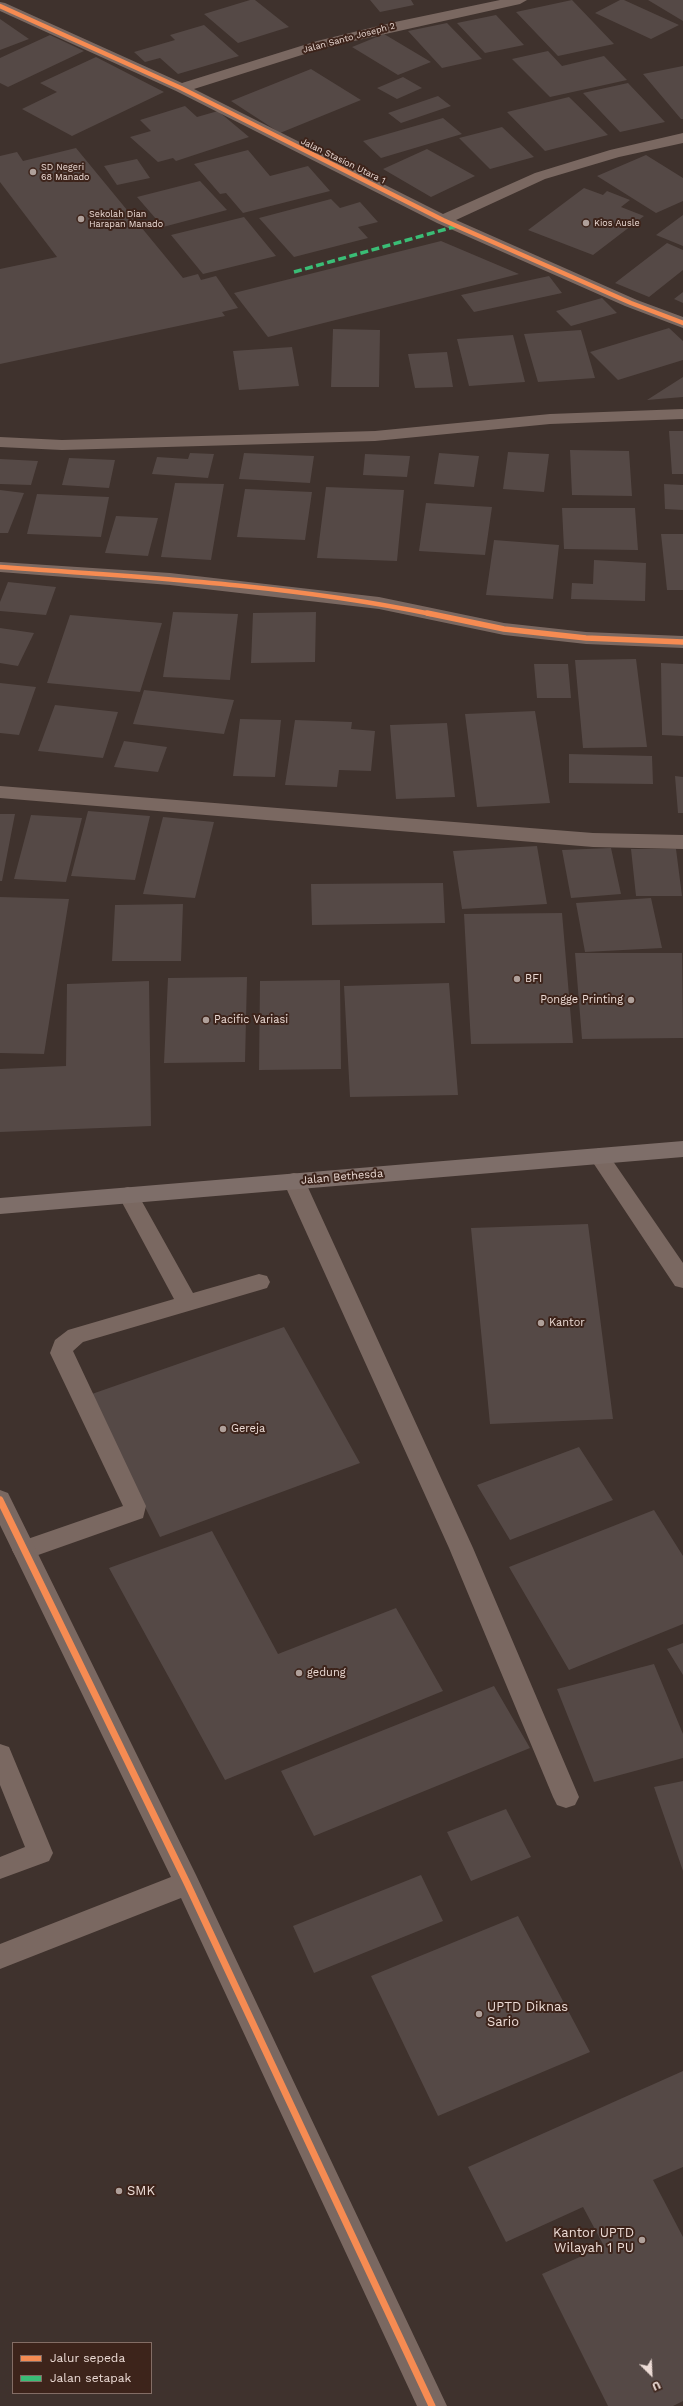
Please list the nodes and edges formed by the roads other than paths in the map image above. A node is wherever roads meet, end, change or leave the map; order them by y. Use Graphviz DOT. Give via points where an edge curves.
graph roads {
  1 [pos="520,0"];
  2 [pos="0,6"];
  3 [pos="181,88"];
  4 [pos="683,138"];
  5 [pos="443,220"];
  6 [pos="683,323"];
  7 [pos="683,414"];
  8 [pos="0,442"];
  9 [pos="0,567"];
  10 [pos="683,642"];
  11 [pos="0,792"];
  12 [pos="683,842"];
  13 [pos="683,1149"];
  14 [pos="599,1156"];
  15 [pos="294,1181"];
  16 [pos="128,1195"];
  17 [pos="0,1206"];
  18 [pos="683,1280"];
  19 [pos="259,1282"];
  20 [pos="187,1303"];
  21 [pos="0,1500"];
  22 [pos="24,1550"];
  23 [pos="0,1756"];
  24 [pos="566,1796"];
  25 [pos="0,1868"];
  26 [pos="187,1883"];
  27 [pos="0,1957"];
  28 [pos="432,2406"];
  1 -- 3 [label="street, Jalan Santo Joseph 2" via="322,44"];
  2 -- 3 [label="street, Jalan Stasion Utara 1"];
  3 -- 5 [label="street, Jalan Stasion Utara 1"];
  4 -- 5 [label="street" via="615,152 540,176"];
  5 -- 6 [label="street, Jalan Stasion Utara 1" via="630,303"];
  7 -- 8 [label="street" via="550,419 375,436 62,445"];
  9 -- 10 [label="street" via="178,580 379,603 504,629 586,638"];
  11 -- 12 [label="street" via="593,840"];
  13 -- 14 [label="highway, Jalan Bethesda"];
  14 -- 15 [label="highway, Jalan Bethesda"];
  14 -- 18 [label="lane"];
  15 -- 16 [label="highway, Jalan Bethesda"];
  15 -- 24 [label="street" via="461,1548"];
  16 -- 17 [label="highway, Jalan Bethesda"];
  16 -- 20 [label="lane"];
  19 -- 20 [label="lane"];
  20 -- 22 [label="lane" via="76,1336 63,1346 61,1353 135,1506 135,1511"];
  21 -- 22 [label="street"];
  22 -- 26 [label="street"];
  23 -- 25 [label="lane" via="40,1853"];
  26 -- 27 [label="street"];
  26 -- 28 [label="street"];
}
